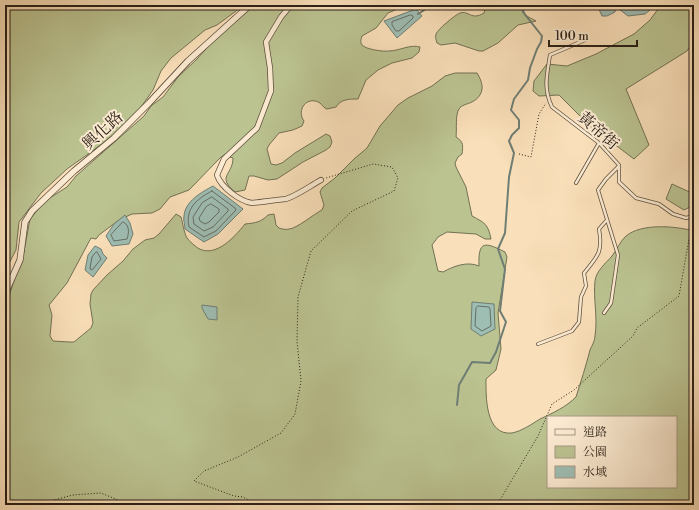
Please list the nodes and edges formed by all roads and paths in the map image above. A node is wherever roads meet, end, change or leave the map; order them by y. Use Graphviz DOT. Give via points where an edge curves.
graph roads {
  1 [pos="250,5"];
  2 [pos="291,5"];
  3 [pos="585,40"];
  4 [pos="548,99"];
  5 [pos="600,143"];
  6 [pos="518,154"];
  7 [pos="619,165"];
  8 [pos="321,180"];
  9 [pos="576,183"];
  10 [pos="694,216"];
  11 [pos="607,220"];
  12 [pos="694,220"];
  13 [pos="694,239"];
  14 [pos="694,254"];
  15 [pos="5,294"];
  16 [pos="604,313"];
  17 [pos="538,344"];
  18 [pos="35,505"];
  19 [pos="130,505"];
  20 [pos="258,505"];
  21 [pos="497,505"];
  1 -- 15 [label="street, 興化路" via="188,61 114,138 69,175 32,211 25,222 20,260"];
  2 -- 8 [label="street" via="266,42 271,91 257,128 224,159 217,175 218,180 226,188 241,199 252,203 285,199"];
  3 -- 4 [label="lane" via="550,55 545,85"];
  4 -- 5 [label="lane, 黃帝街" via="552,107"];
  4 -- 6 [label="path" via="539,114 531,157"];
  5 -- 7 [label="lane, 黃帝街"];
  5 -- 9 [label="lane"];
  7 -- 10 [label="lane, 黃帝街" via="619,182 636,198 660,204 673,214 686,218"];
  7 -- 11 [label="lane" via="598,190"];
  8 -- 20 [label="path" via="372,164 392,167 398,178 394,191 352,211 311,251 298,297 297,341 301,381 294,414 281,433 204,472 194,481 243,497"];
  11 -- 16 [label="lane" via="618,255 611,303"];
  11 -- 17 [label="lane" via="598,229 601,242 598,256 584,273 586,286 581,297 579,322 572,331"];
  12 -- 21 [label="path" via="679,296 636,328 634,336 574,390 552,404 538,436"];
  13 -- 14 [label="path"];
  18 -- 19 [label="path" via="72,495 101,493"];
}
